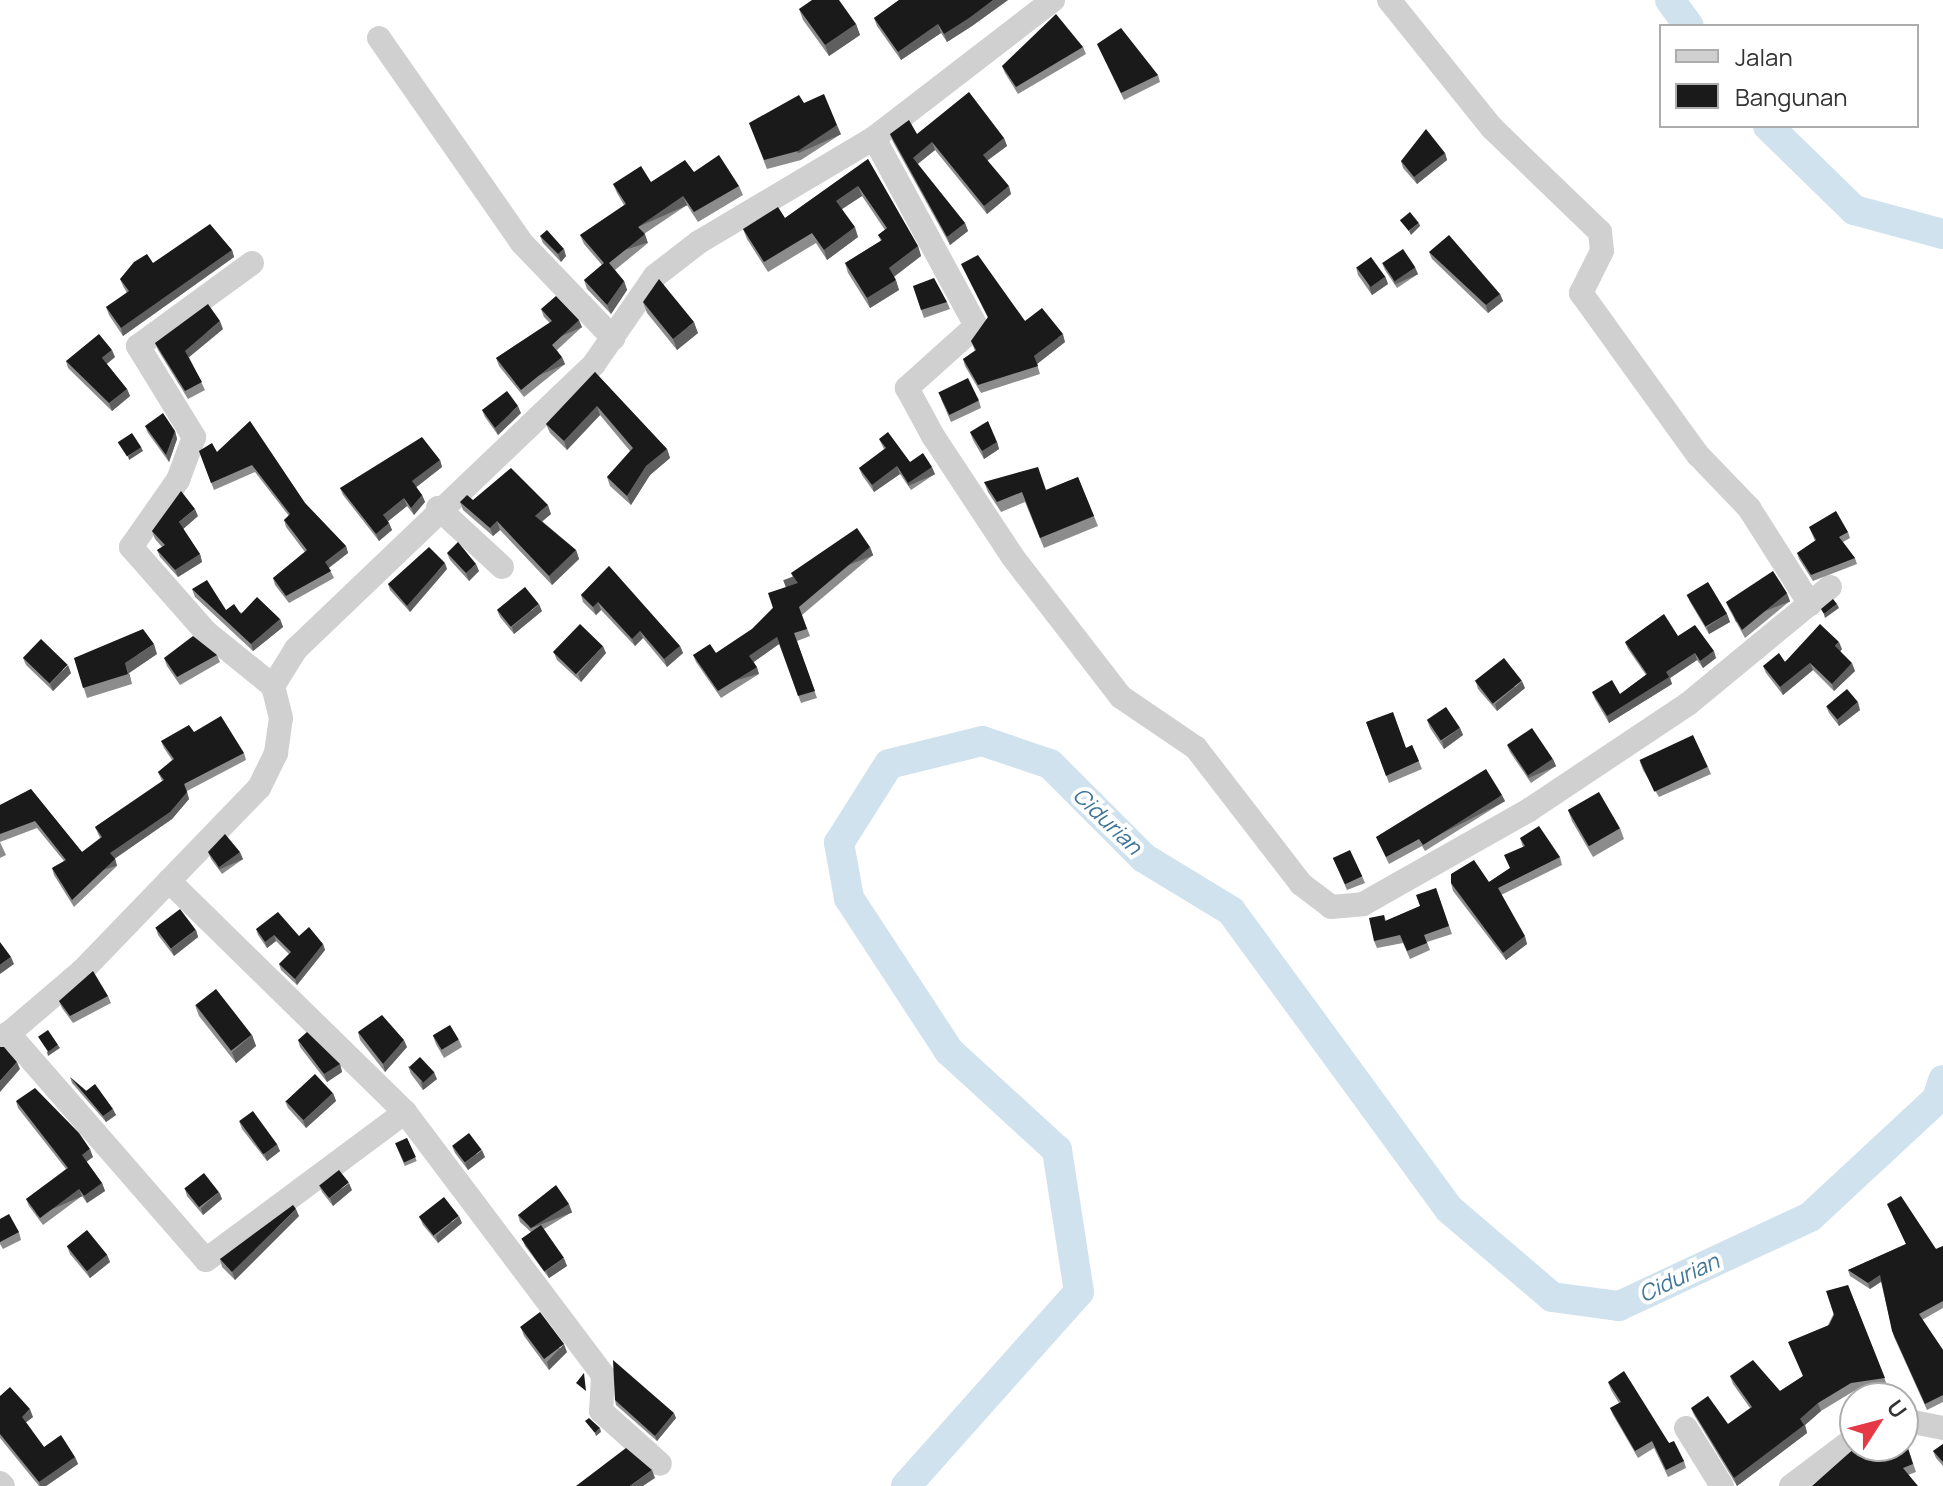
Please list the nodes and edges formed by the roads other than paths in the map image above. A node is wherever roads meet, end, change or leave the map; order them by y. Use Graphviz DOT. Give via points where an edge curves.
graph roads {
  1 [pos="1053,0"];
  2 [pos="1389,0"];
  3 [pos="379,38"];
  4 [pos="874,138"];
  5 [pos="252,263"];
  6 [pos="613,338"];
  7 [pos="438,508"];
  8 [pos="502,567"];
  9 [pos="1830,587"];
  10 [pos="1810,604"];
  11 [pos="273,686"];
  12 [pos="169,881"];
  13 [pos="4,1037"];
  14 [pos="405,1112"];
  15 [pos="1919,1423"];
  16 [pos="1686,1428"];
  17 [pos="1943,1428"];
  18 [pos="1839,1450"];
  19 [pos="660,1464"];
  20 [pos="1722,1486"];
  21 [pos="1791,1486"];
  1 -- 4 [label="street"];
  2 -- 10 [label="street" via="1492,128 1600,232 1602,251 1581,293 1698,455 1749,508"];
  3 -- 6 [label="street" via="522,243"];
  4 -- 6 [label="street" via="699,242 655,276"];
  4 -- 10 [label="street" via="976,326 907,388 933,436 1012,556 1121,697 1196,748 1317,900 1337,908 1363,904 1518,817 1688,704"];
  5 -- 11 [label="street" via="138,346 194,437 178,480 131,547 206,632"];
  6 -- 7 [label="street"];
  7 -- 8 [label="street"];
  7 -- 11 [label="street" via="296,649"];
  9 -- 10 [label="street"];
  11 -- 12 [label="street" via="281,718 276,753 259,788"];
  12 -- 13 [label="street" via="82,971"];
  12 -- 14 [label="street"];
  13 -- 14 [label="street" via="206,1260"];
  14 -- 19 [label="street" via="603,1375 601,1411"];
  15 -- 17 [label="street"];
  16 -- 20 [label="street"];
  18 -- 21 [label="street"];
}
